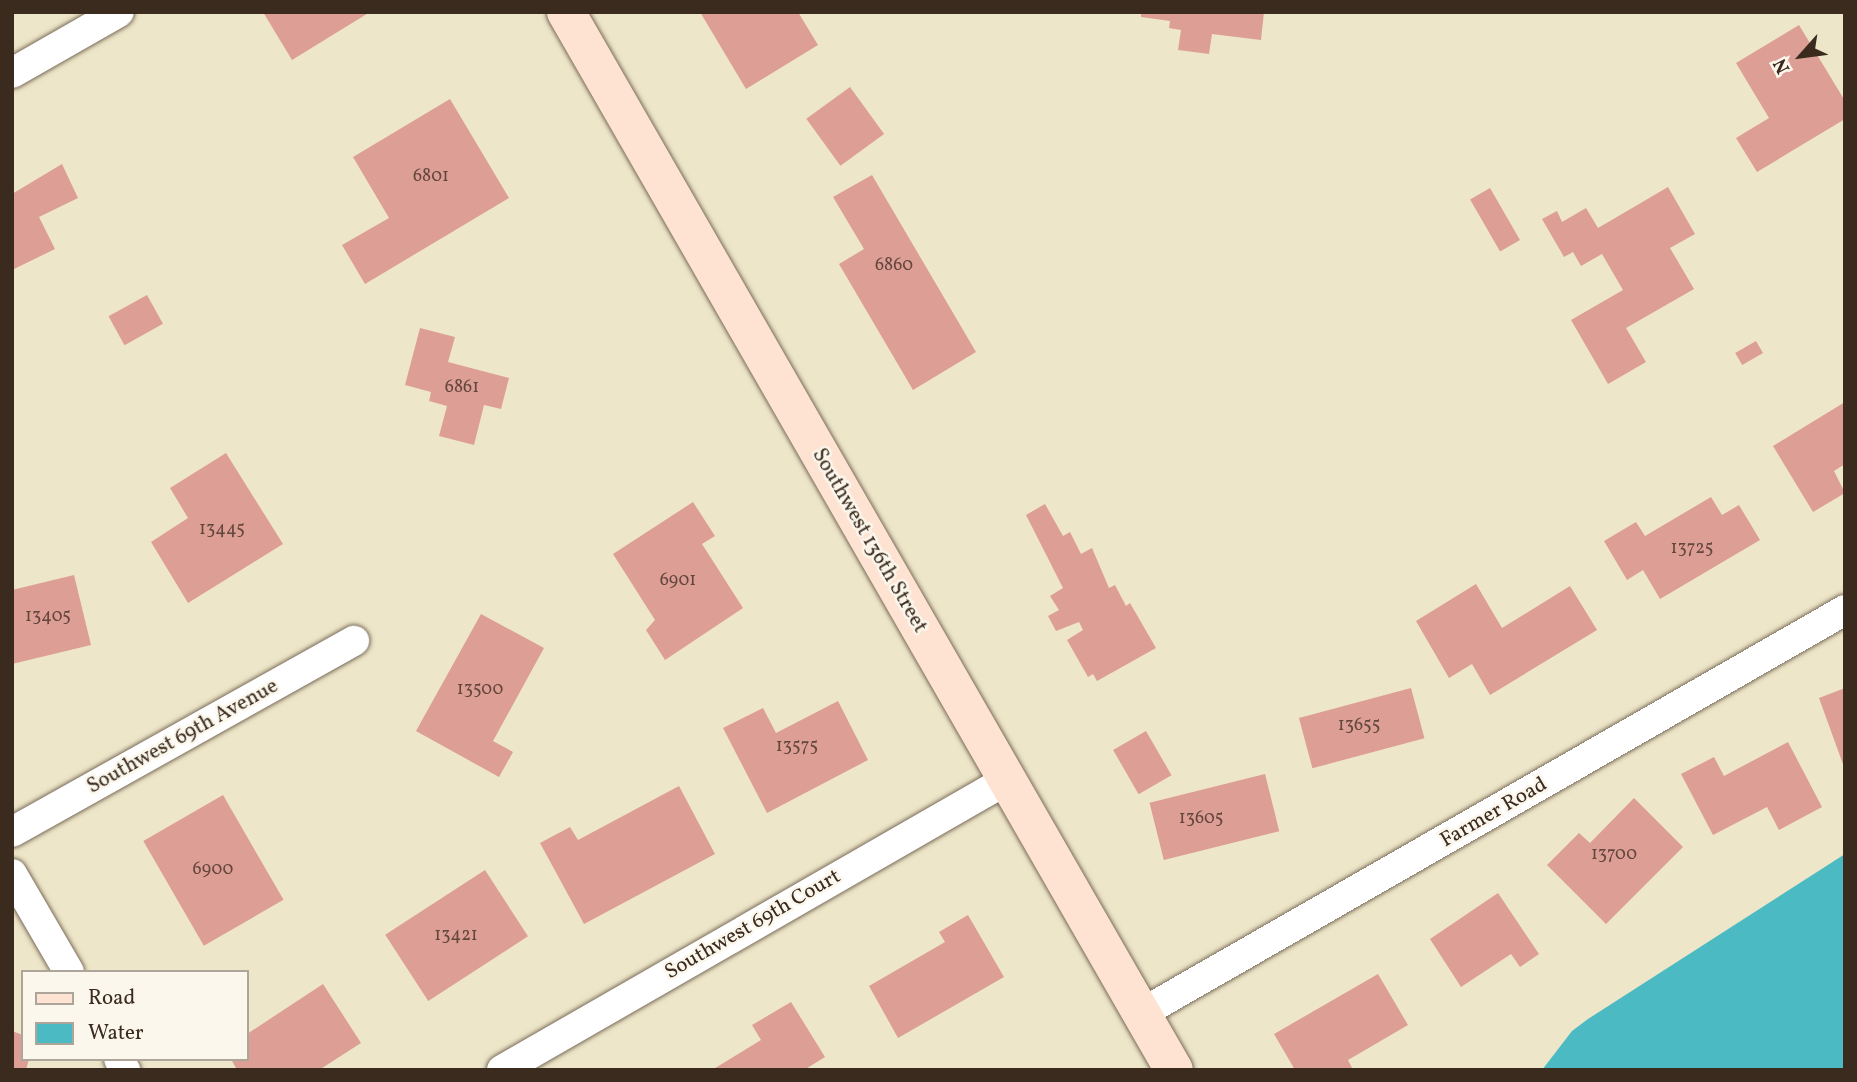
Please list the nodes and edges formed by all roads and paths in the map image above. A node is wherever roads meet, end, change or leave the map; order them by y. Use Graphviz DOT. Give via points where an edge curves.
graph roads {
  1 [pos="119,12"];
  2 [pos="566,12"];
  3 [pos="12,73"];
  4 [pos="1845,610"];
  5 [pos="354,641"];
  6 [pos="1005,781"];
  7 [pos="12,832"];
  8 [pos="12,874"];
  9 [pos="68,970"];
  10 [pos="1142,1013"];
  11 [pos="502,1070"];
  12 [pos="1174,1070"];
  1 -- 3 [label="street"];
  2 -- 6 [label="street, Southwest 136th Street"];
  4 -- 10 [label="street, Farmer Road"];
  5 -- 7 [label="street, Southwest 69th Avenue"];
  6 -- 10 [label="street, Southwest 136th Street"];
  6 -- 11 [label="street, Southwest 69th Court"];
  8 -- 9 [label="street"];
  10 -- 12 [label="street, Southwest 136th Street"];
}
